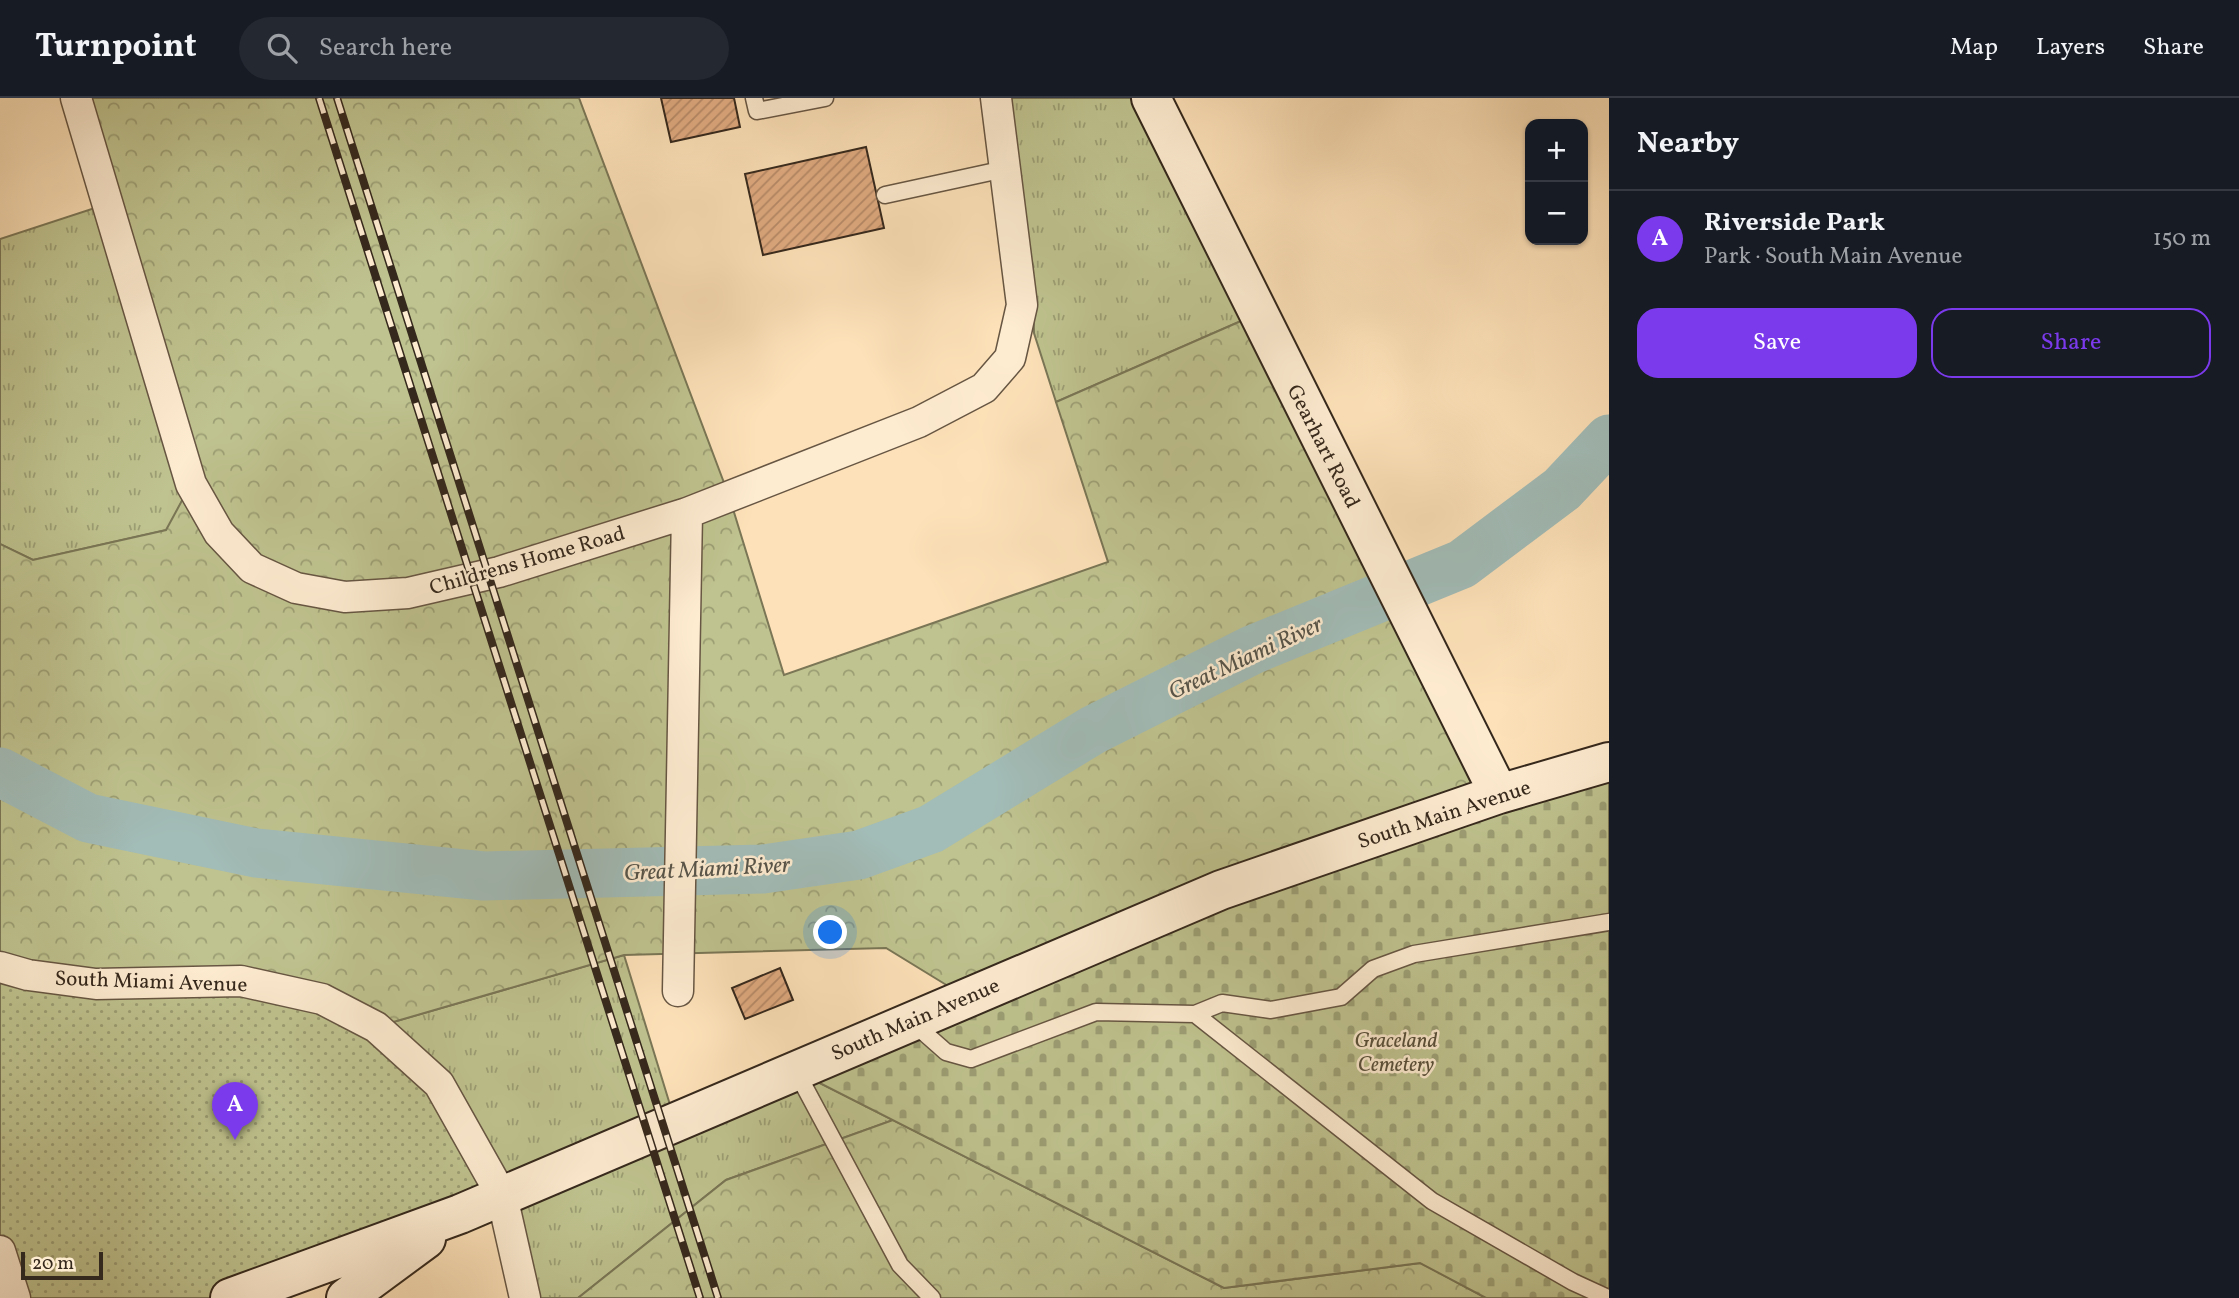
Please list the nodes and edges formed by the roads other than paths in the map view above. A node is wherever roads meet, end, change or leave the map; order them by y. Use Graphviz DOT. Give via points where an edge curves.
graph roads {
  1 [pos="76,98"];
  2 [pos="754,98"];
  3 [pos="825,98"];
  4 [pos="996,98"];
  5 [pos="1151,98"];
  6 [pos="1005,169"];
  7 [pos="886,195"];
  8 [pos="687,513"];
  9 [pos="1609,762"];
  10 [pos="1499,794"];
  11 [pos="1609,922"];
  12 [pos="0,967"];
  13 [pos="678,991"];
  14 [pos="1195,1014"];
  15 [pos="911,1021"];
  16 [pos="796,1071"];
  17 [pos="502,1196"];
  18 [pos="460,1214"];
  19 [pos="0,1251"];
  20 [pos="329,1262"];
  21 [pos="15,1298"];
  22 [pos="230,1298"];
  23 [pos="344,1298"];
  24 [pos="525,1298"];
  25 [pos="932,1298"];
  26 [pos="1608,1298"];
  1 -- 8 [label="street, Childrens Home Road" via="191,484 219,533 252,568 296,588 345,597 408,593 499,572"];
  2 -- 3 [label="lane" via="757,111"];
  4 -- 6 [label="street, Childrens Home Road"];
  5 -- 10 [label="main road, Gearhart Road"];
  6 -- 7 [label="lane"];
  6 -- 8 [label="street, Childrens Home Road" via="1022,305 1010,358 984,388 919,422"];
  8 -- 13 [label="street"];
  9 -- 10 [label="main road, South Main Avenue"];
  10 -- 15 [label="main road, South Main Avenue" via="1221,890"];
  11 -- 14 [label="lane" via="1414,954 1373,969 1341,997 1270,1010 1222,1003"];
  12 -- 17 [label="street, South Miami Avenue" via="96,984 241,981 322,999 376,1027 439,1084"];
  14 -- 15 [label="lane" via="1096,1012 971,1059 946,1052"];
  14 -- 26 [label="lane" via="1432,1200"];
  15 -- 16 [label="main road, South Main Avenue"];
  16 -- 17 [label="main road, South Main Avenue"];
  16 -- 25 [label="lane" via="900,1265"];
  17 -- 18 [label="main road, South Main Avenue"];
  17 -- 24 [label="street, South Miami Avenue"];
  18 -- 20 [label="main road, South Main Avenue"];
  18 -- 23 [label="main road"];
  19 -- 21 [label="street"];
  20 -- 22 [label="main road, South Main Avenue"];
  20 -- 23 [label="street"];
}
